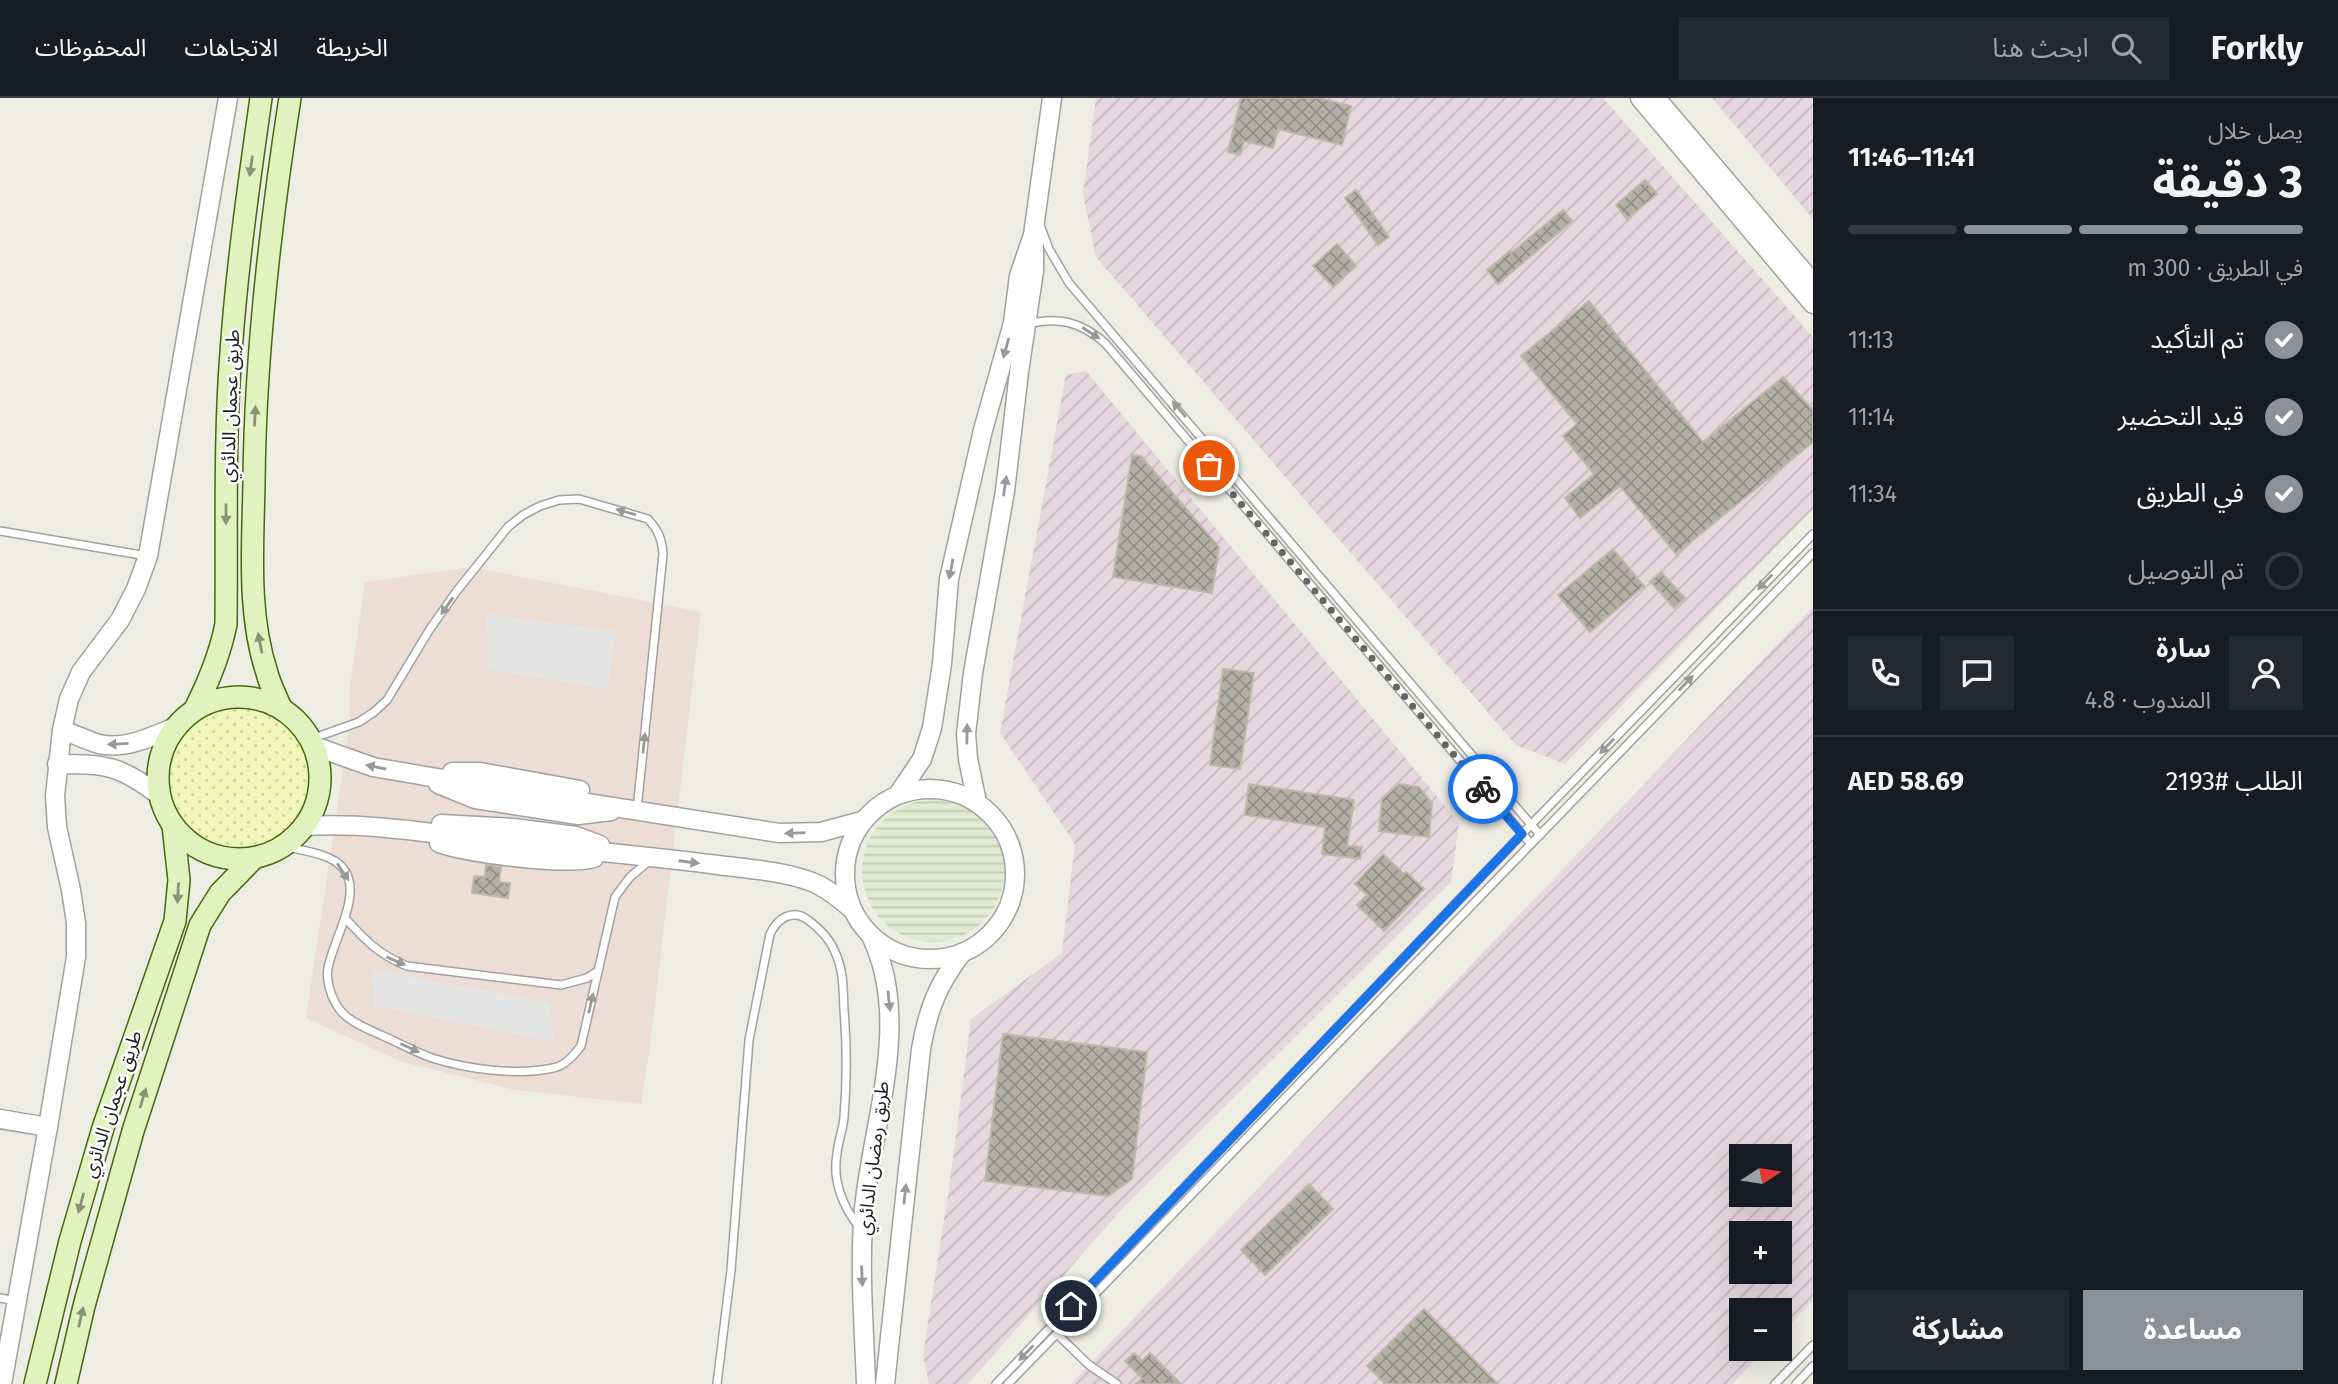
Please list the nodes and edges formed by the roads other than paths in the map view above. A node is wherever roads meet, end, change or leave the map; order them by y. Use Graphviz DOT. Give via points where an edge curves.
graph roads {
  1 [pos="228,98"];
  2 [pos="261,98"];
  3 [pos="290,98"];
  4 [pos="1052,98"];
  5 [pos="1640,98"];
  6 [pos="1656,98"];
  7 [pos="1036,212"];
  8 [pos="1033,234"];
  9 [pos="1813,284"];
  10 [pos="1813,304"];
  11 [pos="1027,324"];
  12 [pos="0,531"];
  13 [pos="1813,534"];
  14 [pos="1813,553"];
  15 [pos="148,556"];
  16 [pos="281,708"];
  17 [pos="195,709"];
  18 [pos="175,727"];
  19 [pos="62,730"];
  20 [pos="312,743"];
  21 [pos="57,764"];
  22 [pos="416,774"];
  23 [pos="899,793"];
  24 [pos="160,796"];
  25 [pos="977,802"];
  26 [pos="631,809"];
  27 [pos="862,821"];
  28 [pos="1531,824"];
  29 [pos="173,825"];
  30 [pos="304,826"];
  31 [pos="403,829"];
  32 [pos="1522,834"];
  33 [pos="1540,835"];
  34 [pos="1531,844"];
  35 [pos="282,846"];
  36 [pos="616,852"];
  37 [pos="656,857"];
  38 [pos="254,858"];
  39 [pos="852,909"];
  40 [pos="345,918"];
  41 [pos="871,936"];
  42 [pos="962,953"];
  43 [pos="598,971"];
  44 [pos="0,1119"];
  45 [pos="48,1127"];
  46 [pos="862,1231"];
  47 [pos="8,1300"];
  48 [pos="1058,1335"];
  49 [pos="1813,1345"];
  50 [pos="1813,1366"];
  51 [pos="2,1384"];
  52 [pos="35,1384"];
  53 [pos="66,1384"];
  54 [pos="716,1384"];
  55 [pos="866,1384"];
  56 [pos="885,1384"];
  57 [pos="996,1384"];
  58 [pos="1008,1384"];
  59 [pos="1117,1384"];
  60 [pos="1775,1384"];
  61 [pos="1796,1384"];
  1 -- 15 [label="street"];
  2 -- 17 [label="main road, طريق عجمان الدائري, one-way" via="230,354 226,624 217,662"];
  16 -- 3 [label="main road, طريق عجمان الدائري, one-way" via="267,673 253,591 254,443 266,261"];
  4 -- 7 [label="street"];
  5 -- 10 [label="street"];
  6 -- 9 [label="street"];
  7 -- 8 [label="street"];
  28 -- 7 [label="lane, one-way" via="1069,283 1049,249"];
  8 -- 11 [label="street"];
  8 -- 23 [label="street, one-way" via="1019,275 1011,331 959,530 932,728 922,759"];
  25 -- 11 [label="street, one-way" via="966,734"];
  11 -- 32 [label="lane, one-way" via="1043,320 1077,324 1105,343"];
  12 -- 15 [label="lane"];
  13 -- 28 [label="lane, one-way"];
  33 -- 14 [label="lane, one-way"];
  15 -- 19 [label="street" via="120,620 81,672"];
  16 -- 17 [label="main road" via="253,697 223,698"];
  16 -- 20 [label="main road" via="298,721"];
  17 -- 18 [label="main road"];
  18 -- 19 [label="street, one-way" via="119,746"];
  18 -- 24 [label="main road" via="163,748"];
  19 -- 21 [label="street"];
  22 -- 20 [label="street, one-way" via="341,757"];
  26 -- 20 [label="lane, one-way" via="662,541 648,520 579,499 540,506 516,521 456,592 387,699 359,722"];
  20 -- 30 [label="main road" via="320,788"];
  21 -- 24 [label="street" via="114,768"];
  21 -- 45 [label="street" via="57,827 76,923 76,957"];
  22 -- 26 [label="street" via="466,771 520,778 587,792"];
  22 -- 26 [label="street" via="475,799 578,815"];
  23 -- 25 [label="street" via="939,789"];
  23 -- 27 [label="street" via="878,804"];
  24 -- 29 [label="main road"];
  25 -- 42 [label="street" via="996,820 1010,843 1013,895 1002,920 985,940"];
  27 -- 26 [label="street, one-way" via="821,832 779,833"];
  27 -- 39 [label="street" via="850,841 845,863 845,887"];
  28 -- 32 [label="lane"];
  28 -- 33 [label="lane"];
  29 -- 38 [label="main road" via="189,842 209,853 231,859"];
  29 -- 52 [label="main road, طريق عجمان الدائري, one-way" via="179,880 174,921 86,1184"];
  30 -- 31 [label="street"];
  30 -- 35 [label="main road"];
  31 -- 36 [label="street" via="453,824 513,828 576,836"];
  31 -- 36 [label="street" via="455,848 509,856 585,860"];
  32 -- 34 [label="lane"];
  32 -- 57 [label="lane, one-way"];
  33 -- 34 [label="lane"];
  34 -- 48 [label="lane"];
  35 -- 38 [label="main road"];
  35 -- 40 [label="lane, one-way" via="325,856 345,872 351,896"];
  36 -- 37 [label="street"];
  37 -- 39 [label="street, one-way" via="795,877 830,891"];
  37 -- 43 [label="lane" via="630,877 615,897"];
  53 -- 38 [label="main road, طريق عجمان الدائري, one-way" via="133,1131 200,925 220,893"];
  39 -- 41 [label="street"];
  40 -- 43 [label="lane, one-way" via="373,948 407,965 561,985"];
  40 -- 43 [label="lane, one-way" via="328,969 337,1006 349,1020 430,1058 470,1068 554,1068 573,1057 581,1046"];
  41 -- 42 [label="street" via="914,958 939,959"];
  41 -- 46 [label="street, طريق رمضان الدائري, one-way" via="887,980 889,1047"];
  56 -- 42 [label="street, طريق رمضان الدائري, one-way" via="921,1049 937,988"];
  44 -- 45 [label="street"];
  45 -- 47 [label="street"];
  46 -- 54 [label="lane" via="845,1205 836,1169 847,1077 842,972 835,950 822,932 804,917 783,917 770,934 751,1021 731,1270"];
  46 -- 55 [label="street, طريق رمضان الدائري, one-way"];
  47 -- 51 [label="street"];
  48 -- 58 [label="lane"];
  48 -- 59 [label="lane" via="1088,1365"];
  49 -- 60 [label="lane"];
  50 -- 61 [label="lane"];
}
